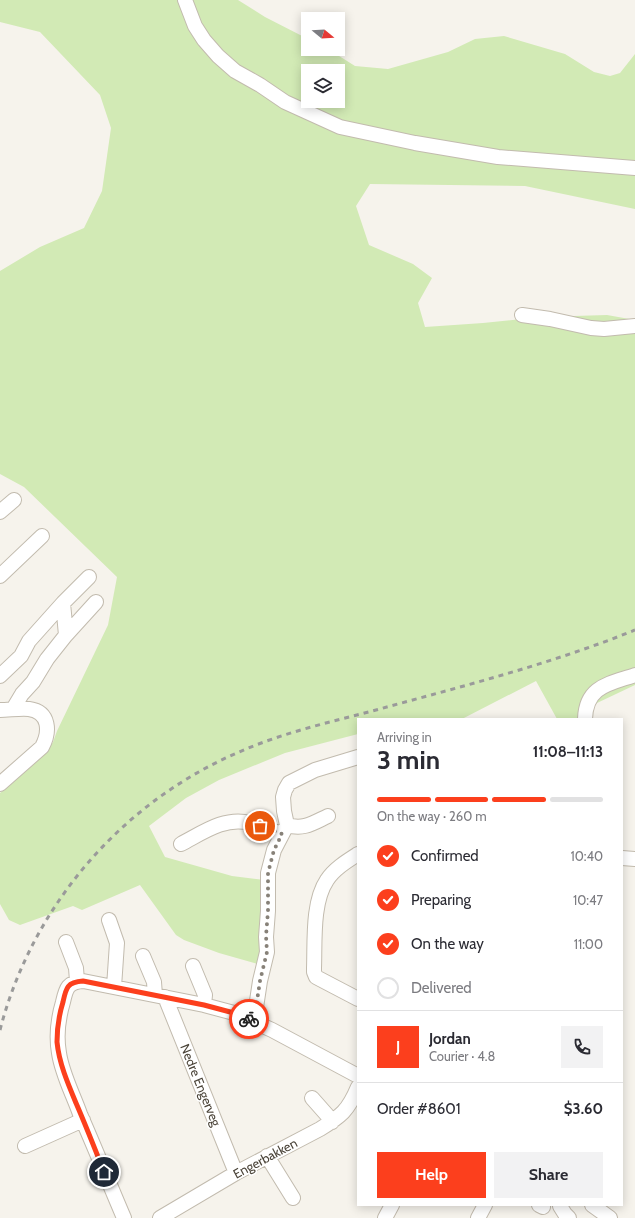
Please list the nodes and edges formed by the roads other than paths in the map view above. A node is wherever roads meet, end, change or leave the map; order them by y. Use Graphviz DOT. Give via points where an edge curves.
graph roads {
  1 [pos="185,0"];
  2 [pos="635,168"];
  3 [pos="522,315"];
  4 [pos="635,326"];
  5 [pos="42,536"];
  6 [pos="0,576"];
  7 [pos="89,578"];
  8 [pos="96,602"];
  9 [pos="63,603"];
  10 [pos="66,635"];
  11 [pos="21,656"];
  12 [pos="40,670"];
  13 [pos="635,675"];
  14 [pos="0,676"];
  15 [pos="7,710"];
  16 [pos="585,718"];
  17 [pos="357,757"];
  18 [pos="0,784"];
  19 [pos="328,816"];
  20 [pos="285,830"];
  21 [pos="181,844"];
  22 [pos="357,855"];
  23 [pos="623,858"];
  24 [pos="635,859"];
  25 [pos="109,920"];
  26 [pos="66,942"];
  27 [pos="143,956"];
  28 [pos="193,966"];
  29 [pos="73,983"];
  30 [pos="114,987"];
  31 [pos="160,996"];
  32 [pos="357,998"];
  33 [pos="204,1005"];
  34 [pos="252,1020"];
  35 [pos="357,1075"];
  36 [pos="356,1097"];
  37 [pos="312,1098"];
  38 [pos="83,1120"];
  39 [pos="332,1122"];
  40 [pos="25,1146"];
  41 [pos="267,1156"];
  42 [pos="236,1173"];
  43 [pos="293,1198"];
  44 [pos="391,1206"];
  45 [pos="484,1206"];
  46 [pos="560,1206"];
  47 [pos="561,1206"];
  48 [pos="593,1206"];
  49 [pos="124,1218"];
  50 [pos="160,1218"];
  51 [pos="385,1218"];
  52 [pos="478,1218"];
  53 [pos="554,1218"];
  54 [pos="570,1218"];
  55 [pos="610,1218"];
  1 -- 2 [label="street" via="195,26 204,40 235,71 285,102 340,127 498,157"];
  3 -- 4 [label="street" via="591,328"];
  5 -- 6 [label="street"];
  7 -- 9 [label="street"];
  8 -- 10 [label="street"];
  9 -- 10 [label="street"];
  9 -- 11 [label="street" via="29,641"];
  10 -- 12 [label="street"];
  11 -- 12 [label="street"];
  11 -- 14 [label="street"];
  12 -- 15 [label="street" via="34,682"];
  13 -- 16 [label="street" via="596,691 590,698"];
  15 -- 18 [label="street" via="29,709 37,712 46,720 47,733 39,750"];
  17 -- 20 [label="street" via="315,770 289,783 283,797"];
  19 -- 20 [label="street" via="304,827"];
  20 -- 21 [label="street" via="233,821 220,824"];
  20 -- 34 [label="street" via="274,850 268,873 267,952"];
  22 -- 32 [label="street" via="330,876 321,893 317,905 314,968 316,976"];
  23 -- 24 [label="street"];
  25 -- 30 [label="street" via="117,943"];
  26 -- 29 [label="street" via="76,968"];
  27 -- 31 [label="street, Nedre Engerveg"];
  28 -- 33 [label="street" via="205,995"];
  29 -- 30 [label="street" via="83,981"];
  29 -- 38 [label="street" via="65,991 57,1028 57,1041 64,1071"];
  30 -- 31 [label="street"];
  31 -- 33 [label="street"];
  31 -- 42 [label="street, Nedre Engerveg"];
  33 -- 34 [label="street"];
  34 -- 35 [label="street"];
  36 -- 39 [label="street, Engerbakken" via="346,1111"];
  37 -- 39 [label="street"];
  38 -- 40 [label="street"];
  38 -- 49 [label="street"];
  39 -- 41 [label="street, Engerbakken"];
  41 -- 42 [label="street, Engerbakken"];
  41 -- 43 [label="street"];
  42 -- 50 [label="street, Engerbakken"];
  44 -- 51 [label="street"];
  45 -- 52 [label="street"];
  46 -- 53 [label="street"];
  47 -- 54 [label="street"];
  48 -- 55 [label="street"];
}
